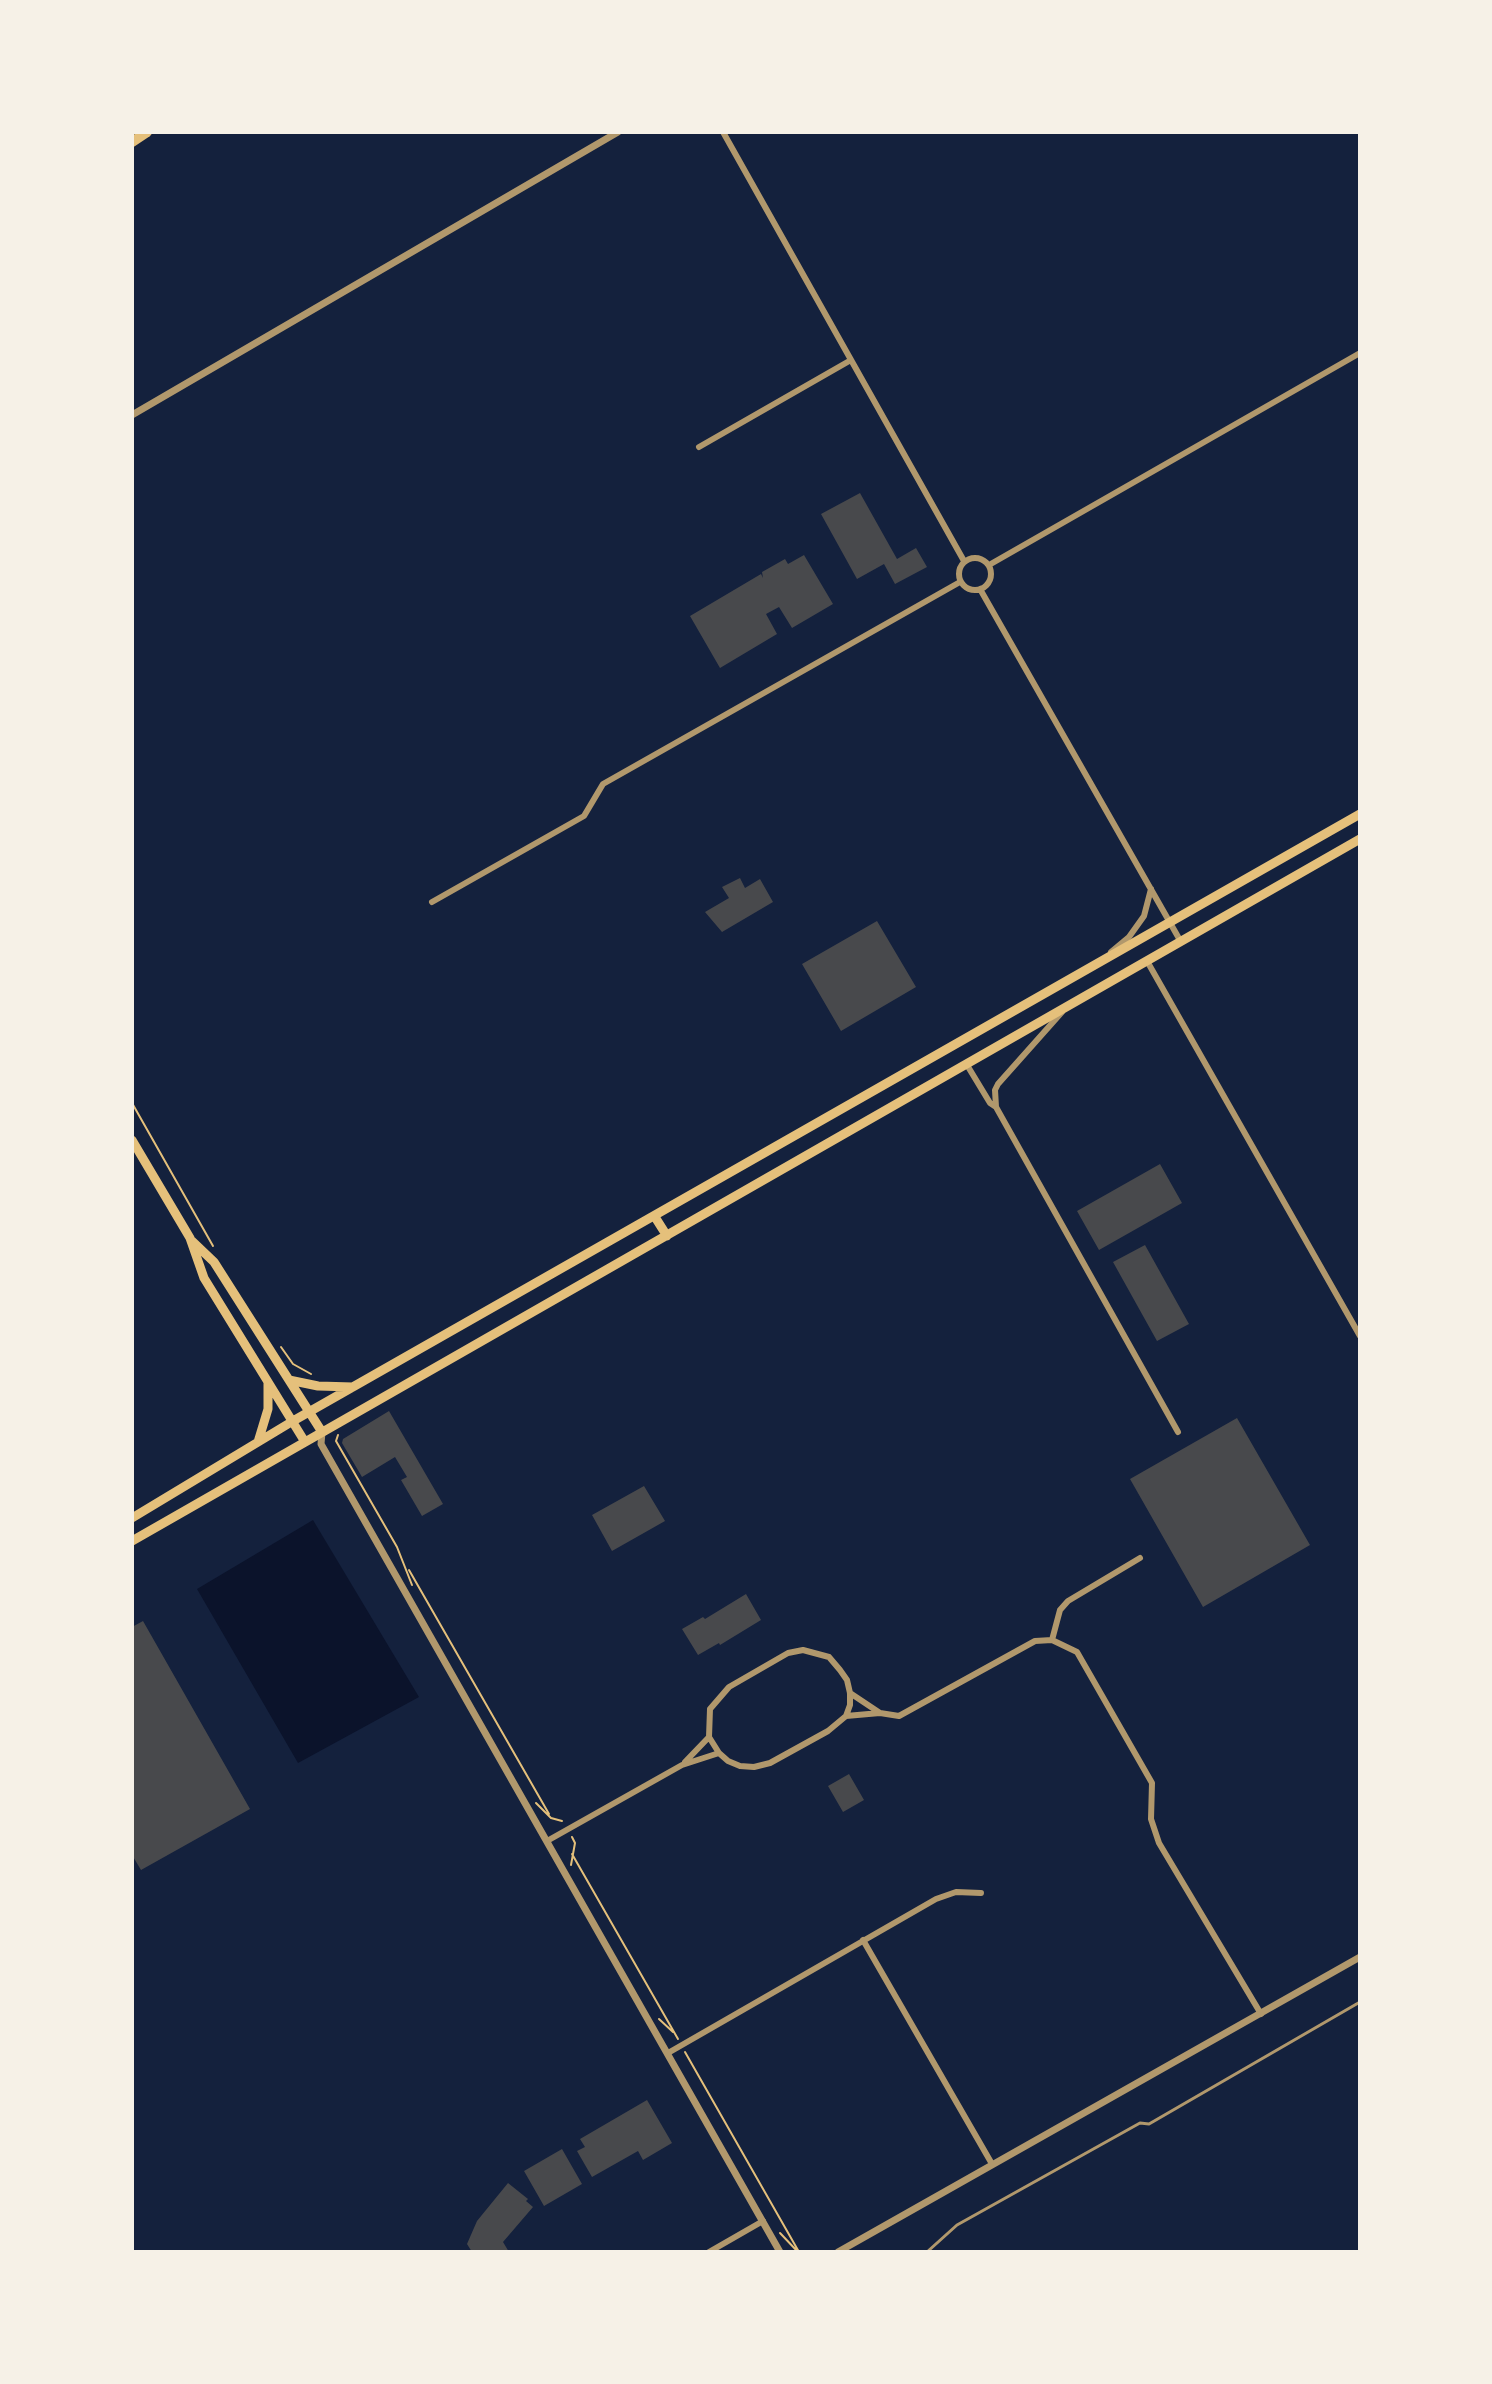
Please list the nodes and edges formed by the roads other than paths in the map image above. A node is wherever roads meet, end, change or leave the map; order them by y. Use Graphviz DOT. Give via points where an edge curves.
graph roads {
  1 [pos="147,132"];
  2 [pos="618,132"];
  3 [pos="723,132"];
  4 [pos="132,142"];
  5 [pos="1360,353"];
  6 [pos="851,360"];
  7 [pos="132,415"];
  8 [pos="699,447"];
  9 [pos="964,561"];
  10 [pos="989,565"];
  11 [pos="960,582"];
  12 [pos="980,589"];
  13 [pos="1360,814"];
  14 [pos="1360,839"];
  15 [pos="1151,888"];
  16 [pos="432,902"];
  17 [pos="1171,923"];
  18 [pos="1181,942"];
  19 [pos="1147,961"];
  20 [pos="1093,967"];
  21 [pos="1066,1008"];
  22 [pos="967,1065"];
  23 [pos="996,1107"];
  24 [pos="132,1140"];
  25 [pos="655,1217"];
  26 [pos="667,1236"];
  27 [pos="190,1238"];
  28 [pos="1360,1336"];
  29 [pos="289,1380"];
  30 [pos="268,1382"];
  31 [pos="356,1387"];
  32 [pos="311,1412"];
  33 [pos="293,1421"];
  34 [pos="322,1432"];
  35 [pos="1178,1432"];
  36 [pos="258,1442"];
  37 [pos="305,1442"];
  38 [pos="321,1444"];
  39 [pos="132,1519"];
  40 [pos="137,1538"];
  41 [pos="1140,1558"];
  42 [pos="1052,1640"];
  43 [pos="850,1693"];
  44 [pos="880,1713"];
  45 [pos="846,1716"];
  46 [pos="709,1737"];
  47 [pos="719,1753"];
  48 [pos="682,1765"];
  49 [pos="547,1841"];
  50 [pos="981,1893"];
  51 [pos="863,1940"];
  52 [pos="1360,1957"];
  53 [pos="1360,2002"];
  54 [pos="1261,2014"];
  55 [pos="668,2053"];
  56 [pos="992,2164"];
  57 [pos="763,2221"];
  58 [pos="709,2252"];
  59 [pos="780,2252"];
  60 [pos="838,2252"];
  61 [pos="927,2252"];
  1 -- 4 [label="highway"];
  2 -- 7 [label="street"];
  3 -- 6 [label="street"];
  5 -- 10 [label="street"];
  6 -- 8 [label="street"];
  6 -- 9 [label="street"];
  9 -- 10 [label="street" via="974,557"];
  9 -- 11 [label="street"];
  10 -- 12 [label="street" via="989,582"];
  11 -- 12 [label="street"];
  11 -- 16 [label="street" via="603,784 584,816"];
  12 -- 15 [label="street"];
  13 -- 17 [label="main road"];
  14 -- 18 [label="main road"];
  15 -- 17 [label="street"];
  15 -- 20 [label="street" via="1144,916 1129,937"];
  17 -- 18 [label="street"];
  17 -- 20 [label="main road"];
  18 -- 19 [label="main road"];
  19 -- 21 [label="main road"];
  19 -- 28 [label="street"];
  20 -- 25 [label="main road"];
  21 -- 22 [label="main road"];
  21 -- 23 [label="street" via="998,1084"];
  22 -- 23 [label="street"];
  22 -- 26 [label="main road"];
  23 -- 35 [label="street"];
  24 -- 27 [label="main road"];
  25 -- 26 [label="main road"];
  25 -- 31 [label="main road"];
  26 -- 34 [label="main road"];
  27 -- 29 [label="main road" via="214,1262"];
  27 -- 30 [label="main road" via="204,1278"];
  29 -- 31 [label="main road"];
  29 -- 32 [label="main road"];
  30 -- 33 [label="main road"];
  30 -- 36 [label="main road" via="268,1409"];
  31 -- 32 [label="main road"];
  32 -- 33 [label="main road"];
  32 -- 34 [label="main road"];
  33 -- 36 [label="main road"];
  33 -- 37 [label="main road"];
  34 -- 37 [label="main road"];
  34 -- 38 [label="street"];
  36 -- 39 [label="main road"];
  37 -- 38 [label="street"];
  37 -- 40 [label="main road"];
  38 -- 49 [label="street"];
  39 -- 40 [label="main road"];
  41 -- 42 [label="street" via="1068,1601"];
  42 -- 44 [label="street" via="1035,1641 910,1712"];
  42 -- 54 [label="street" via="1077,1652 1152,1783 1151,1819 1159,1843"];
  43 -- 44 [label="street"];
  43 -- 45 [label="street"];
  43 -- 46 [label="street" via="829,1657 803,1650 788,1653 720,1695 710,1709"];
  44 -- 45 [label="street"];
  45 -- 47 [label="street" via="770,1763 740,1766"];
  46 -- 47 [label="street"];
  46 -- 48 [label="street"];
  47 -- 48 [label="street"];
  48 -- 49 [label="street"];
  49 -- 55 [label="street"];
  50 -- 51 [label="street" via="944,1895"];
  51 -- 55 [label="street"];
  51 -- 56 [label="street"];
  52 -- 54 [label="street"];
  53 -- 61 [label="lane" via="1149,2124 1140,2123 957,2225"];
  54 -- 56 [label="street"];
  55 -- 57 [label="street"];
  56 -- 60 [label="street"];
  57 -- 58 [label="street"];
  57 -- 59 [label="street"];
}
